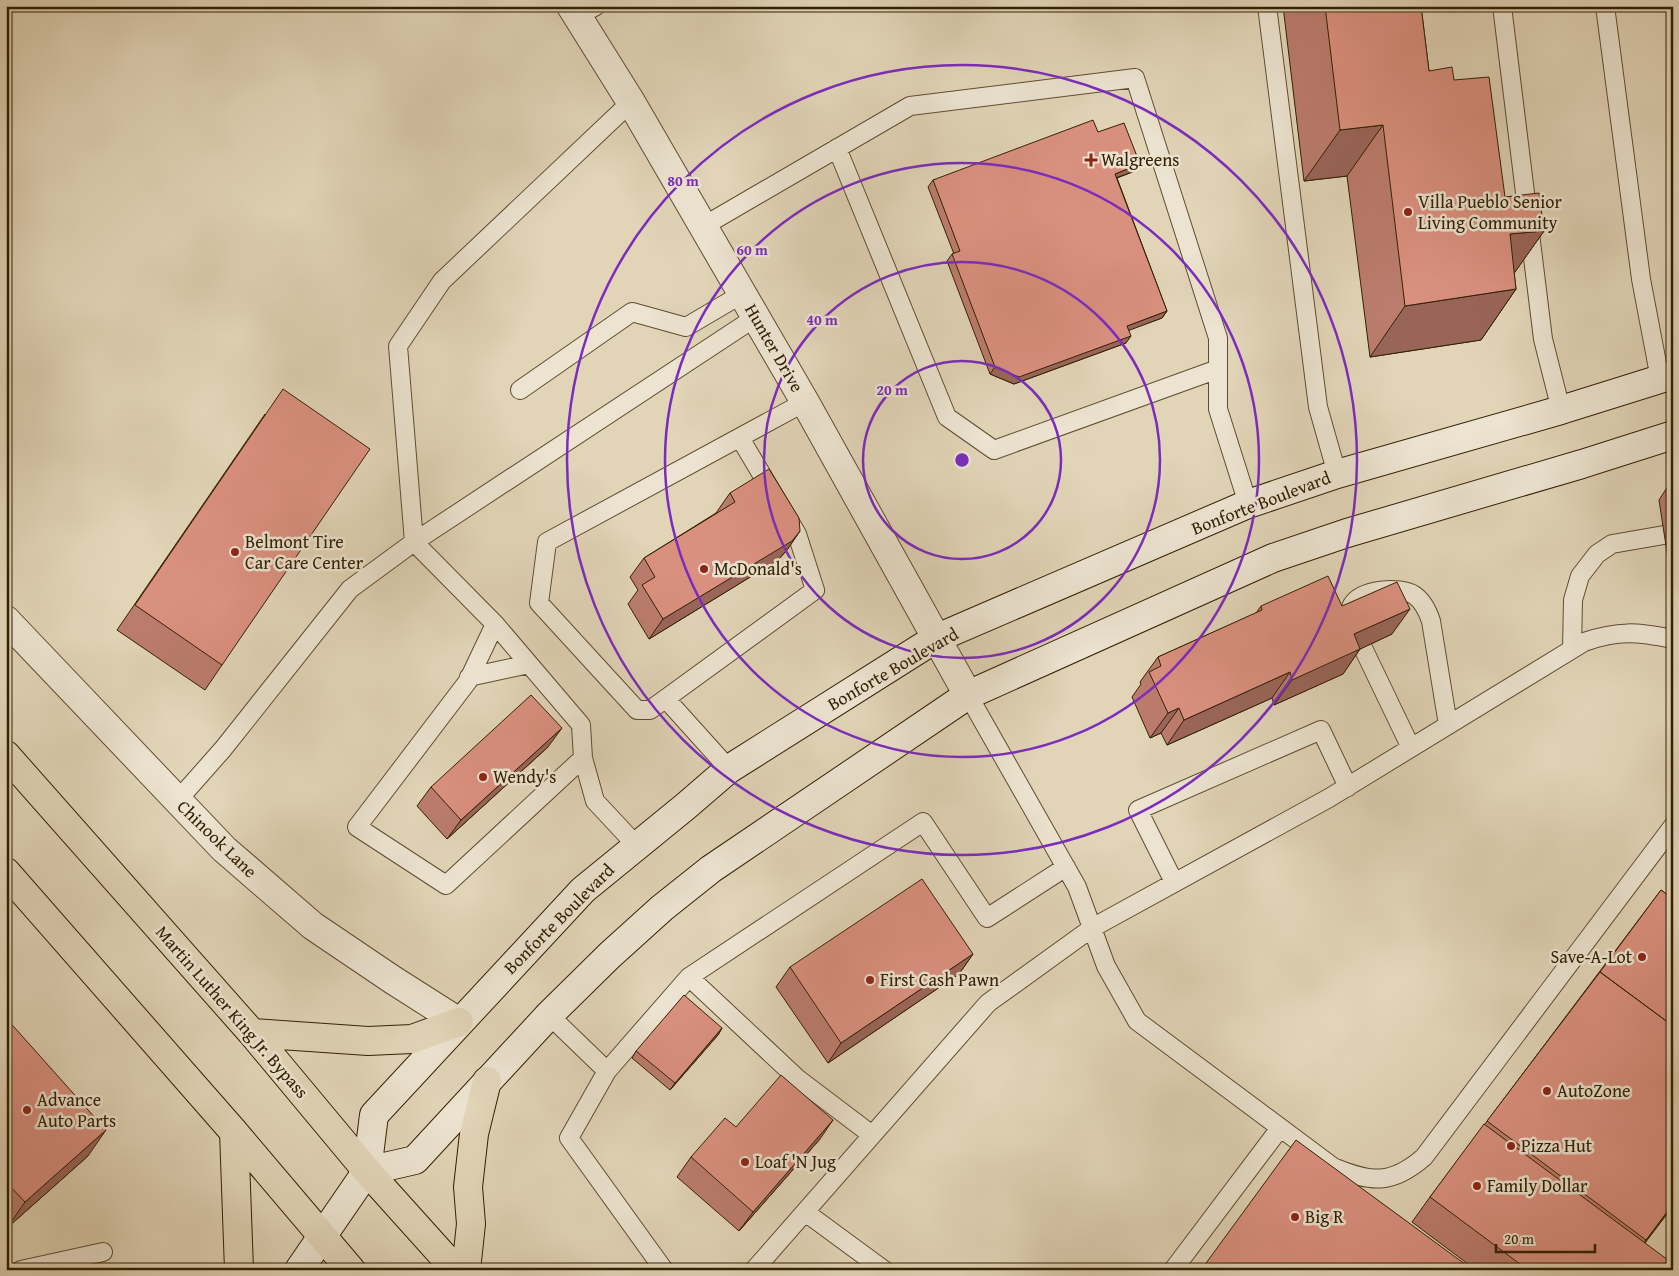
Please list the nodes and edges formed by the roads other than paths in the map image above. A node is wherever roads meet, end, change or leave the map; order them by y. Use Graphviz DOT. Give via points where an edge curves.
graph roads {
  1 [pos="1267,6"];
  2 [pos="1502,6"];
  3 [pos="1605,6"];
  4 [pos="582,10"];
  5 [pos="631,102"];
  6 [pos="837,148"];
  7 [pos="702,227"];
  8 [pos="742,294"];
  9 [pos="756,317"];
  10 [pos="1218,369"];
  11 [pos="1666,377"];
  12 [pos="520,390"];
  13 [pos="805,402"];
  14 [pos="1562,410"];
  15 [pos="1673,435"];
  16 [pos="740,438"];
  17 [pos="1337,474"];
  18 [pos="1248,504"];
  19 [pos="1664,535"];
  20 [pos="414,542"];
  21 [pos="6,620"];
  22 [pos="1350,620"];
  23 [pos="495,624"];
  24 [pos="936,639"];
  25 [pos="1673,639"];
  26 [pos="1363,648"];
  27 [pos="1572,649"];
  28 [pos="529,664"];
  29 [pos="469,677"];
  30 [pos="968,695"];
  31 [pos="666,699"];
  32 [pos="1448,725"];
  33 [pos="1412,748"];
  34 [pos="6,755"];
  35 [pos="583,758"];
  36 [pos="729,768"];
  37 [pos="1348,787"];
  38 [pos="177,801"];
  39 [pos="1673,826"];
  40 [pos="636,845"];
  41 [pos="1066,867"];
  42 [pos="6,872"];
  43 [pos="1174,882"];
  44 [pos="1092,928"];
  45 [pos="689,977"];
  46 [pos="549,1015"];
  47 [pos="459,1022"];
  48 [pos="252,1033"];
  49 [pos="607,1072"];
  50 [pos="487,1081"];
  51 [pos="1280,1128"];
  52 [pos="234,1132"];
  53 [pos="872,1136"];
  54 [pos="367,1171"];
  55 [pos="805,1212"];
  56 [pos="322,1235"];
  57 [pos="103,1252"];
  58 [pos="20,1270"];
  59 [pos="239,1270"];
  60 [pos="299,1270"];
  61 [pos="351,1270"];
  62 [pos="456,1270"];
  63 [pos="466,1270"];
  64 [pos="664,1270"];
  65 [pos="754,1270"];
  66 [pos="884,1270"];
  67 [pos="1173,1270"];
  1 -- 17 [label="lane" via="1318,407"];
  2 -- 14 [label="lane" via="1543,339"];
  3 -- 11 [label="lane" via="1641,279"];
  4 -- 5 [label="main road, Hunter Drive"];
  5 -- 7 [label="main road, Hunter Drive"];
  5 -- 20 [label="lane" via="442,281 398,346"];
  6 -- 7 [label="lane"];
  6 -- 10 [label="lane" via="946,417 994,450"];
  6 -- 10 [label="lane" via="910,106 1135,78 1218,338"];
  7 -- 8 [label="main road, Hunter Drive"];
  8 -- 9 [label="main road, Hunter Drive"];
  8 -- 12 [label="lane" via="686,327 632,312"];
  9 -- 13 [label="main road, Hunter Drive"];
  9 -- 20 [label="lane"];
  10 -- 18 [label="lane" via="1218,409"];
  11 -- 14 [label="main road, Bonforte Boulevard"];
  13 -- 16 [label="lane"];
  13 -- 24 [label="main road, Hunter Drive"];
  14 -- 17 [label="main road, Bonforte Boulevard"];
  15 -- 30 [label="main road" via="1273,558"];
  16 -- 31 [label="lane" via="797,534 815,590"];
  16 -- 31 [label="lane" via="547,542 539,603 637,710 650,710"];
  17 -- 18 [label="main road, Bonforte Boulevard"];
  18 -- 24 [label="main road, Bonforte Boulevard"];
  19 -- 27 [label="lane" via="1612,544 1597,554 1580,576 1573,600"];
  20 -- 23 [label="lane"];
  20 -- 38 [label="lane" via="350,589 223,749"];
  21 -- 38 [label="main road, Chinook Lane"];
  22 -- 32 [label="lane" via="1351,606 1357,598 1388,589 1402,590 1415,596 1426,608 1431,621"];
  23 -- 28 [label="lane"];
  23 -- 29 [label="lane"];
  24 -- 30 [label="main road, Hunter Drive"];
  24 -- 36 [label="main road, Bonforte Boulevard"];
  25 -- 27 [label="lane" via="1642,633 1608,634"];
  26 -- 33 [label="lane"];
  27 -- 32 [label="lane"];
  28 -- 29 [label="lane"];
  28 -- 35 [label="lane" via="580,725"];
  29 -- 35 [label="lane" via="357,827 446,885"];
  30 -- 41 [label="lane"];
  30 -- 46 [label="main road" via="711,869 639,928"];
  31 -- 36 [label="lane"];
  32 -- 33 [label="lane"];
  33 -- 37 [label="lane"];
  34 -- 48 [label="highway, Martin Luther King Jr. Bypass"];
  35 -- 40 [label="lane" via="595,801"];
  36 -- 40 [label="main road, Bonforte Boulevard"];
  37 -- 43 [label="lane"];
  37 -- 43 [label="lane" via="1321,730 1138,810"];
  38 -- 47 [label="main road, Chinook Lane" via="224,849 313,926"];
  39 -- 51 [label="lane" via="1424,1157 1410,1169 1375,1179 1355,1176 1333,1167"];
  40 -- 47 [label="main road, Bonforte Boulevard" via="582,890"];
  41 -- 44 [label="lane" via="1078,887"];
  41 -- 45 [label="lane" via="987,918 924,822"];
  42 -- 52 [label="highway"];
  43 -- 44 [label="lane"];
  44 -- 51 [label="lane" via="1106,966 1138,1021"];
  44 -- 53 [label="lane" via="988,1003"];
  45 -- 49 [label="lane"];
  45 -- 53 [label="lane" via="798,1079"];
  46 -- 49 [label="lane"];
  46 -- 50 [label="main road"];
  47 -- 48 [label="highway" via="412,1039 368,1041"];
  47 -- 54 [label="main road, Bonforte Boulevard" via="374,1115"];
  48 -- 54 [label="highway, Martin Luther King Jr. Bypass"];
  49 -- 64 [label="lane" via="569,1138"];
  50 -- 54 [label="main road" via="414,1160"];
  50 -- 63 [label="highway" via="474,1134 468,1187 471,1224"];
  51 -- 67 [label="lane"];
  52 -- 56 [label="highway"];
  52 -- 59 [label="highway"];
  53 -- 55 [label="lane"];
  54 -- 56 [label="main road, Bonforte Boulevard"];
  54 -- 62 [label="highway, Martin Luther King Jr. Bypass"];
  55 -- 65 [label="lane"];
  55 -- 66 [label="lane"];
  56 -- 60 [label="main road, Bonforte Boulevard"];
  56 -- 61 [label="highway"];
  57 -- 58 [label="lane"];
}
